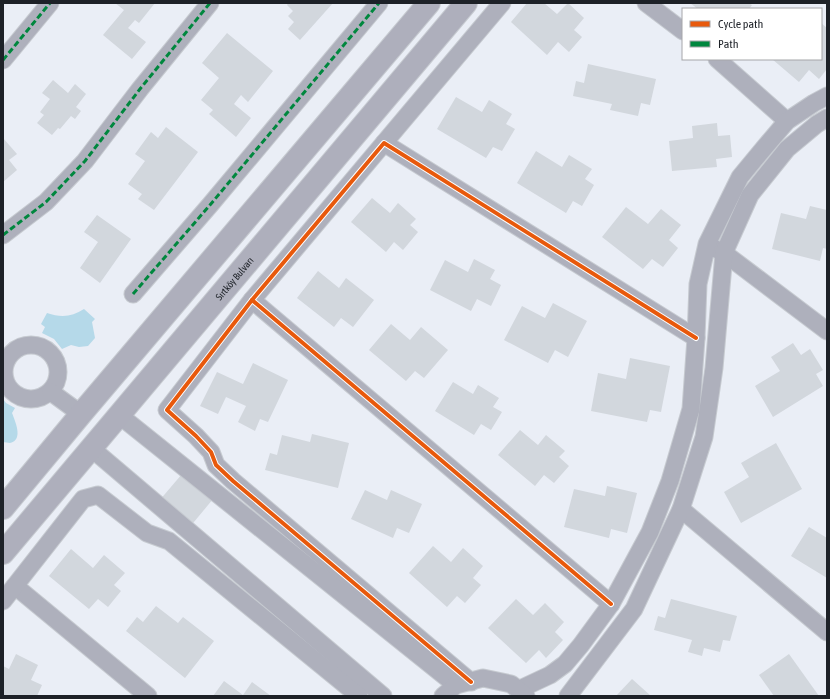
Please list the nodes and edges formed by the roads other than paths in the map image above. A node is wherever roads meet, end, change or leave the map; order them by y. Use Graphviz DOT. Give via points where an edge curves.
graph roads {
  1 [pos="50,3"];
  2 [pos="210,3"];
  3 [pos="380,3"];
  4 [pos="429,3"];
  5 [pos="466,3"];
  6 [pos="502,3"];
  7 [pos="646,3"];
  8 [pos="682,30"];
  9 [pos="3,60"];
  10 [pos="718,60"];
  11 [pos="827,96"];
  12 [pos="827,118"];
  13 [pos="787,121"];
  14 [pos="384,143"];
  15 [pos="260,203"];
  16 [pos="283,220"];
  17 [pos="3,235"];
  18 [pos="707,244"];
  19 [pos="724,253"];
  20 [pos="133,294"];
  21 [pos="252,300"];
  22 [pos="827,331"];
  23 [pos="696,338"];
  24 [pos="5,350"];
  25 [pos="51,392"];
  26 [pos="95,397"];
  27 [pos="119,415"];
  28 [pos="74,421"];
  29 [pos="91,448"];
  30 [pos="3,508"];
  31 [pos="681,509"];
  32 [pos="3,553"];
  33 [pos="15,586"];
  34 [pos="3,601"];
  35 [pos="611,604"];
  36 [pos="827,632"];
  37 [pos="457,688"];
  38 [pos="522,693"];
  39 [pos="148,696"];
  40 [pos="359,696"];
  41 [pos="383,696"];
  42 [pos="568,696"];
  1 -- 9 [label="street"];
  2 -- 17 [label="street" via="85,160 46,202"];
  3 -- 20 [label="street"];
  4 -- 15 [label="main road"];
  5 -- 16 [label="main road, Sırtköy Bulvarı"];
  6 -- 14 [label="street"];
  7 -- 8 [label="street"];
  10 -- 13 [label="street"];
  11 -- 13 [label="street"];
  12 -- 19 [label="street" via="787,149 750,195"];
  13 -- 18 [label="street" via="740,177"];
  14 -- 21 [label="street"];
  14 -- 23 [label="street"];
  15 -- 16 [label="main road"];
  15 -- 26 [label="main road"];
  16 -- 27 [label="main road, Sırtköy Bulvarı"];
  18 -- 19 [label="street"];
  18 -- 23 [label="street" via="698,284"];
  19 -- 22 [label="street"];
  19 -- 31 [label="street" via="714,368 704,437"];
  21 -- 35 [label="street"];
  21 -- 37 [label="street" via="167,410 211,452 216,465"];
  23 -- 35 [label="street" via="691,409 670,481 650,532"];
  24 -- 25 [label="street" via="3,372 9,389 24,399 34,400"];
  24 -- 25 [label="street" via="24,345 38,346 49,352 58,367 58,376"];
  25 -- 28 [label="street"];
  26 -- 27 [label="main road"];
  26 -- 28 [label="main road"];
  27 -- 29 [label="main road, Sırtköy Bulvarı"];
  27 -- 37 [label="street"];
  28 -- 29 [label="main road"];
  28 -- 30 [label="main road"];
  29 -- 32 [label="main road, Sırtköy Bulvarı"];
  29 -- 41 [label="street"];
  31 -- 36 [label="street"];
  31 -- 42 [label="street" via="634,609"];
  33 -- 34 [label="street"];
  33 -- 39 [label="street"];
  33 -- 40 [label="street" via="83,499 98,495 147,533 169,540"];
  35 -- 38 [label="street" via="565,664"];
  37 -- 38 [label="street" via="483,678 511,684"];
}
